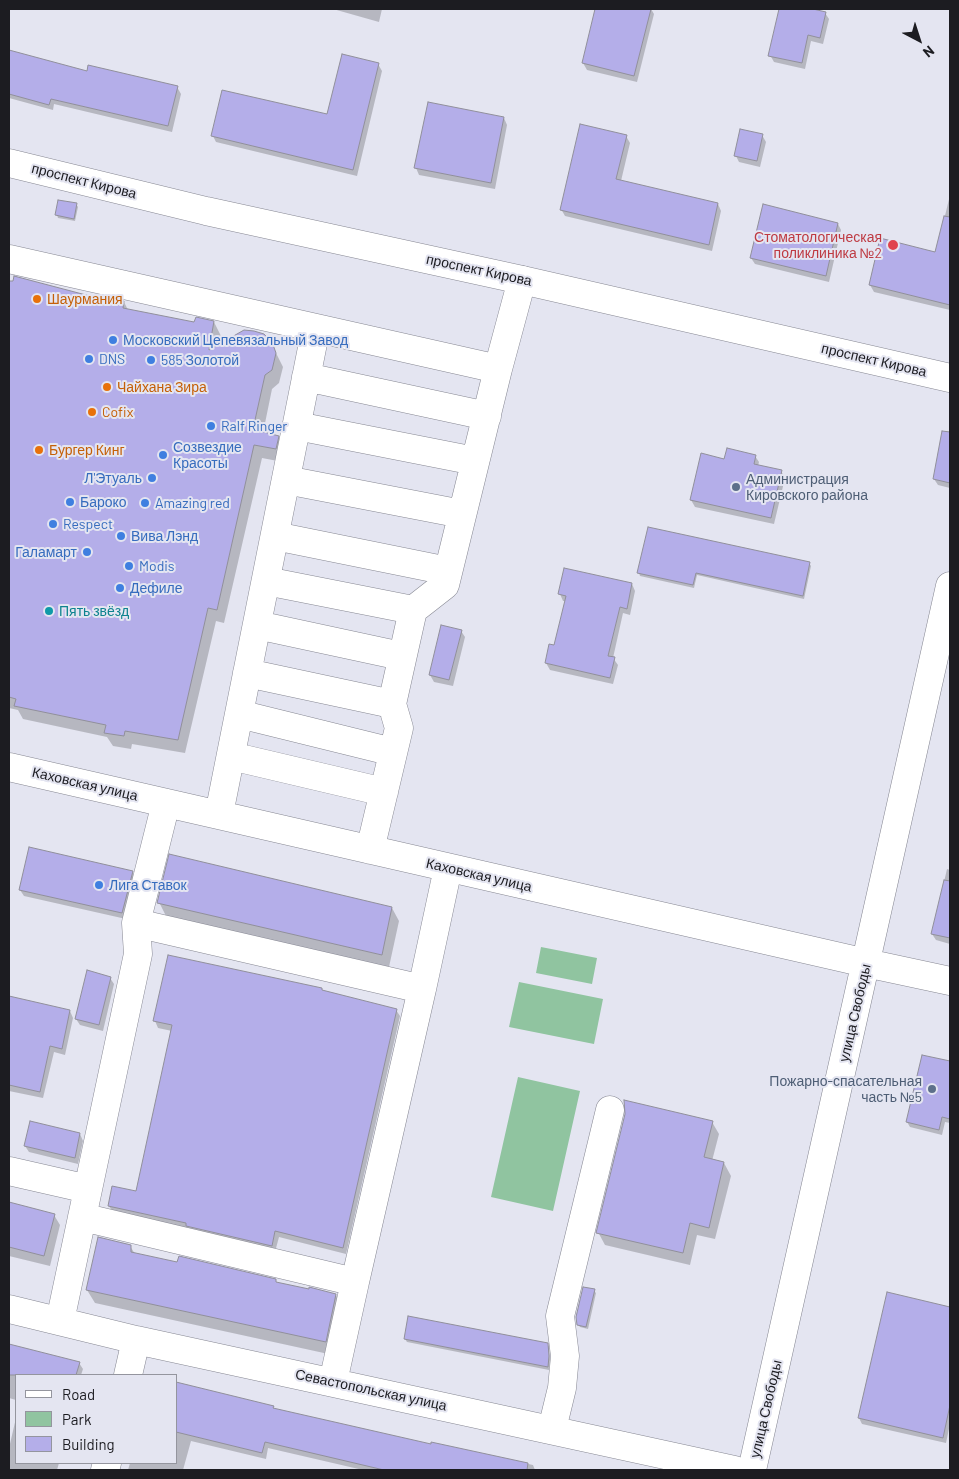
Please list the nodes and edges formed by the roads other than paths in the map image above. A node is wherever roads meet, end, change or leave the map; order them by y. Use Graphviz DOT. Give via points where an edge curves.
graph roads {
  1 [pos="9,162"];
  2 [pos="9,259"];
  3 [pos="522,280"];
  4 [pos="316,328"];
  5 [pos="498,369"];
  6 [pos="306,377"];
  7 [pos="950,378"];
  8 [pos="487,416"];
  9 [pos="296,426"];
  10 [pos="475,461"];
  11 [pos="286,480"];
  12 [pos="462,514"];
  13 [pos="274,536"];
  14 [pos="448,571"];
  15 [pos="266,581"];
  16 [pos="950,586"];
  17 [pos="412,610"];
  18 [pos="257,624"];
  19 [pos="402,656"];
  20 [pos="247,673"];
  21 [pos="392,704"];
  22 [pos="239,714"];
  23 [pos="393,752"];
  24 [pos="231,756"];
  25 [pos="9,767"];
  26 [pos="384,792"];
  27 [pos="166,803"];
  28 [pos="219,814"];
  29 [pos="370,850"];
  30 [pos="448,868"];
  31 [pos="132,931"];
  32 [pos="866,964"];
  33 [pos="950,981"];
  34 [pos="422,989"];
  35 [pos="610,1110"];
  36 [pos="9,1172"];
  37 [pos="88,1189"];
  38 [pos="82,1217"];
  39 [pos="355,1282"];
  40 [pos="9,1309"];
  41 [pos="60,1321"];
  42 [pos="136,1340"];
  43 [pos="128,1374"];
  44 [pos="333,1382"];
  45 [pos="552,1429"];
  46 [pos="734,1470"];
  47 [pos="752,1470"];
  1 -- 3 [label="street, проспект Кирова" via="206,211"];
  2 -- 4 [label="street"];
  3 -- 5 [label="street"];
  3 -- 7 [label="street, проспект Кирова"];
  4 -- 5 [label="street"];
  4 -- 6 [label="street"];
  5 -- 8 [label="street"];
  6 -- 8 [label="street"];
  6 -- 9 [label="street"];
  8 -- 10 [label="street"];
  9 -- 10 [label="street"];
  9 -- 11 [label="street"];
  10 -- 12 [label="street"];
  11 -- 12 [label="street"];
  11 -- 13 [label="street"];
  12 -- 14 [label="street"];
  13 -- 14 [label="street"];
  13 -- 15 [label="street"];
  14 -- 17 [label="street" via="445,586"];
  15 -- 17 [label="street"];
  15 -- 18 [label="street"];
  16 -- 32 [label="street, улица Свободы"];
  17 -- 19 [label="street"];
  18 -- 19 [label="street"];
  18 -- 20 [label="street"];
  19 -- 21 [label="street"];
  20 -- 21 [label="street"];
  20 -- 22 [label="street"];
  21 -- 23 [label="street" via="399,728"];
  22 -- 23 [label="street"];
  22 -- 24 [label="street"];
  23 -- 26 [label="street"];
  24 -- 26 [label="street"];
  24 -- 28 [label="street"];
  25 -- 27 [label="street, Каховская улица"];
  26 -- 29 [label="street"];
  27 -- 28 [label="street, Каховская улица"];
  27 -- 31 [label="street"];
  28 -- 29 [label="street, Каховская улица"];
  29 -- 30 [label="street, Каховская улица"];
  30 -- 32 [label="street, Каховская улица"];
  30 -- 34 [label="street"];
  31 -- 34 [label="street"];
  31 -- 37 [label="street" via="138,954"];
  32 -- 33 [label="street, Каховская улица"];
  32 -- 47 [label="street, улица Свободы"];
  34 -- 39 [label="street"];
  35 -- 45 [label="street" via="560,1316 565,1356 562,1388"];
  36 -- 37 [label="street"];
  37 -- 38 [label="street"];
  38 -- 39 [label="street"];
  38 -- 41 [label="street"];
  39 -- 44 [label="street"];
  40 -- 41 [label="street, Севастопольская улица"];
  41 -- 42 [label="street, Севастопольская улица"];
  42 -- 43 [label="street"];
  42 -- 44 [label="street, Севастопольская улица"];
  44 -- 45 [label="street, Севастопольская улица"];
  45 -- 46 [label="street, Севастопольская улица"];
}
